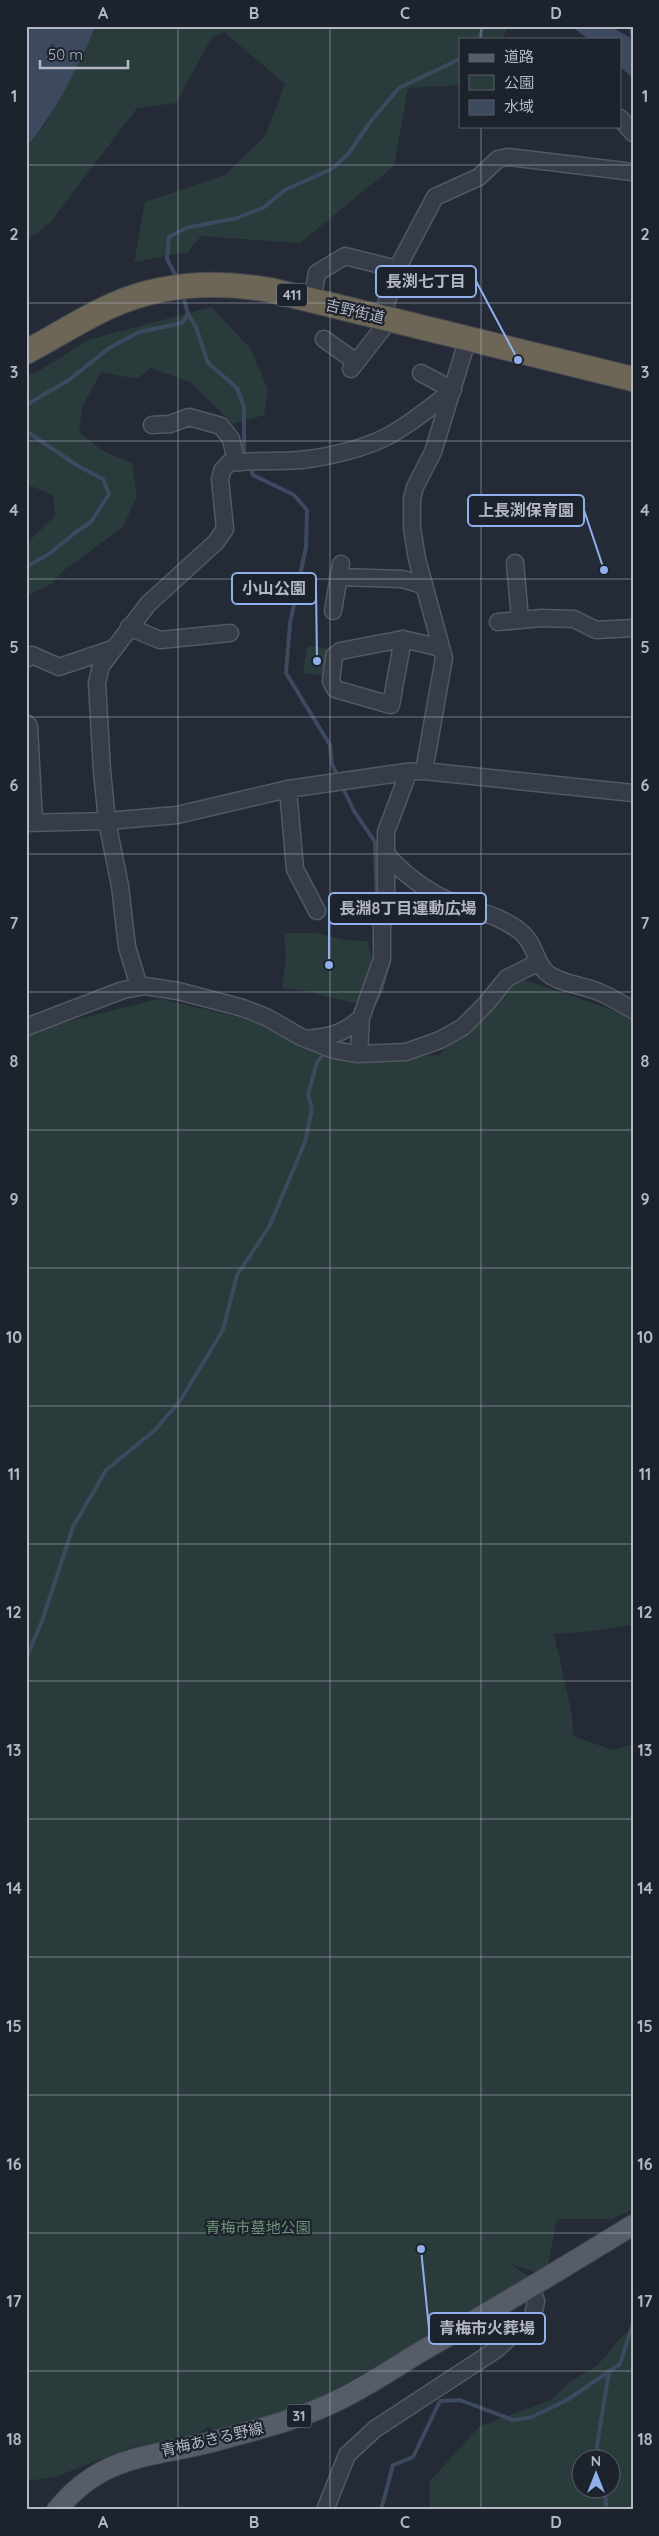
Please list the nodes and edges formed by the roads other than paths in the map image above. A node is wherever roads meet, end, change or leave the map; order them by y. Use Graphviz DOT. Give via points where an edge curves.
graph roads {
  1 [pos="622,120"];
  2 [pos="633,133"];
  3 [pos="633,172"];
  4 [pos="397,270"];
  5 [pos="312,300"];
  6 [pos="386,318"];
  7 [pos="468,338"];
  8 [pos="324,340"];
  9 [pos="26,352"];
  10 [pos="421,373"];
  11 [pos="633,379"];
  12 [pos="453,390"];
  13 [pos="152,425"];
  14 [pos="241,461"];
  15 [pos="515,563"];
  16 [pos="423,585"];
  17 [pos="333,611"];
  18 [pos="520,619"];
  19 [pos="498,622"];
  20 [pos="129,627"];
  21 [pos="633,628"];
  22 [pos="230,633"];
  23 [pos="403,639"];
  24 [pos="441,648"];
  25 [pos="112,649"];
  26 [pos="26,659"];
  27 [pos="26,723"];
  28 [pos="424,771"];
  29 [pos="406,772"];
  30 [pos="288,789"];
  31 [pos="633,793"];
  32 [pos="107,821"];
  33 [pos="30,823"];
  34 [pos="384,852"];
  35 [pos="317,911"];
  36 [pos="539,962"];
  37 [pos="139,986"];
  38 [pos="633,1010"];
  39 [pos="360,1023"];
  40 [pos="26,1027"];
  41 [pos="306,1039"];
  42 [pos="359,1054"];
  43 [pos="633,2225"];
  44 [pos="531,2288"];
  45 [pos="57,2510"];
  46 [pos="325,2510"];
  1 -- 2 [label="street"];
  3 -- 4 [label="street" via="508,157 498,159 485,174 435,197"];
  4 -- 5 [label="street" via="346,256 317,273"];
  4 -- 6 [label="street"];
  5 -- 6 [label="highway, 吉野街道 / 411"];
  5 -- 9 [label="highway, 吉野街道 / 411" via="253,287 198,285 154,291 99,311"];
  6 -- 7 [label="highway, 吉野街道 / 411"];
  6 -- 8 [label="street" via="353,365"];
  7 -- 11 [label="highway, 吉野街道 / 411"];
  7 -- 12 [label="street"];
  10 -- 12 [label="street"];
  12 -- 14 [label="street" via="390,435 363,446 308,459"];
  12 -- 16 [label="street" via="433,452 412,499 412,528"];
  13 -- 14 [label="street" via="170,424 189,417 222,426"];
  14 -- 20 [label="street" via="229,463 220,479 225,529 216,542 148,604"];
  15 -- 18 [label="street"];
  16 -- 17 [label="street" via="340,570"];
  16 -- 24 [label="street"];
  18 -- 19 [label="street"];
  18 -- 21 [label="street" via="574,619 596,630"];
  20 -- 22 [label="street" via="160,640"];
  20 -- 25 [label="street"];
  23 -- 23 [label="street" via="340,651 334,656 331,681 335,689 390,705"];
  23 -- 24 [label="street"];
  24 -- 28 [label="street" via="444,658"];
  25 -- 26 [label="street" via="59,668 32,655"];
  25 -- 32 [label="street" via="101,666 97,683"];
  27 -- 33 [label="street" via="29,726"];
  28 -- 29 [label="street"];
  28 -- 31 [label="street"];
  29 -- 30 [label="street"];
  29 -- 34 [label="street" via="386,832"];
  30 -- 32 [label="street" via="177,815"];
  30 -- 35 [label="street" via="295,869"];
  32 -- 33 [label="street"];
  32 -- 37 [label="street" via="120,886 127,947"];
  34 -- 36 [label="street" via="394,864 433,893 518,929 535,949"];
  34 -- 39 [label="street" via="386,892 382,958"];
  36 -- 38 [label="street" via="547,973 597,991"];
  36 -- 42 [label="street" via="507,978 470,1020 440,1040 406,1052"];
  37 -- 40 [label="street"];
  37 -- 41 [label="street" via="178,991 243,1008"];
  39 -- 41 [label="street" via="345,1031"];
  39 -- 42 [label="street"];
  41 -- 42 [label="street" via="328,1048"];
  43 -- 44 [label="main road, 青梅あきる野線 / 31"];
  44 -- 45 [label="main road, 青梅あきる野線 / 31" via="331,2404 213,2441 136,2456 88,2479"];
  44 -- 46 [label="street" via="536,2301 533,2316 497,2350 375,2429 347,2455"];
}
